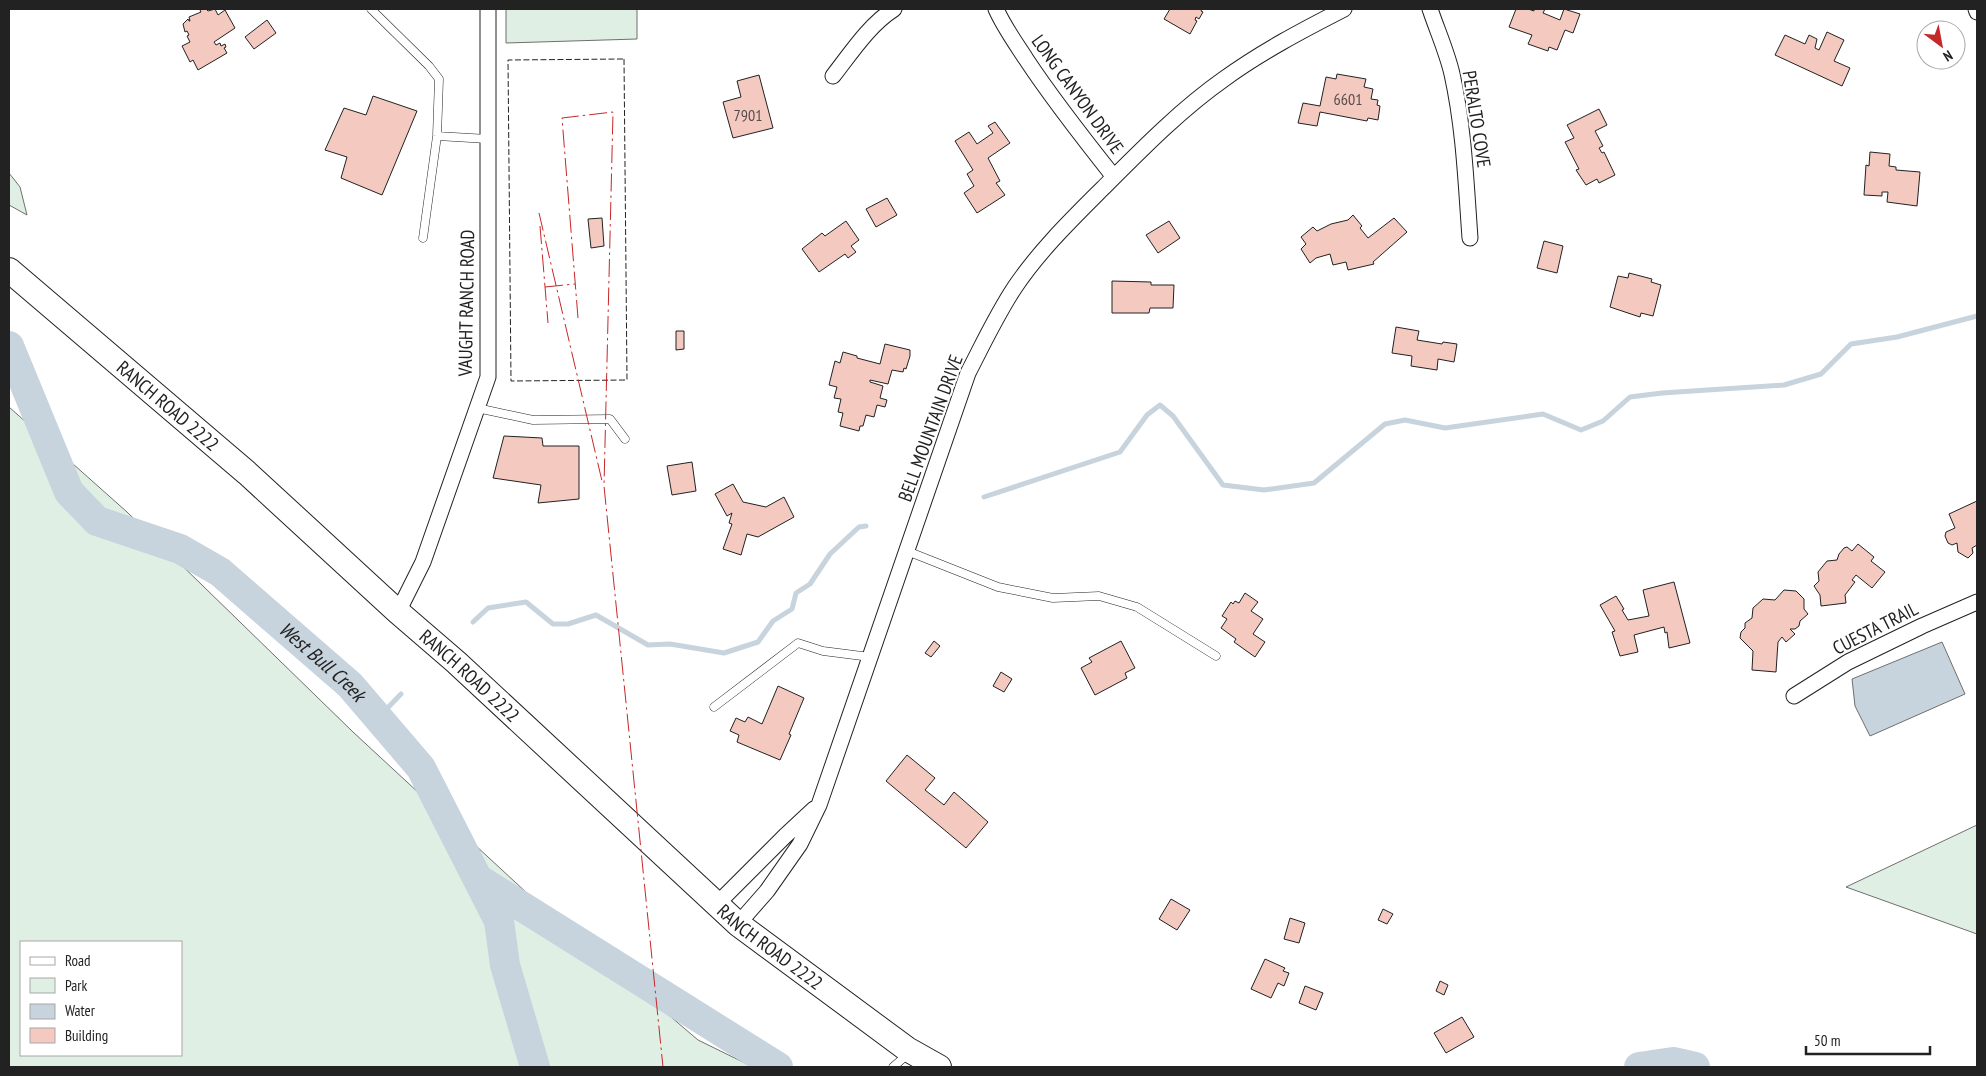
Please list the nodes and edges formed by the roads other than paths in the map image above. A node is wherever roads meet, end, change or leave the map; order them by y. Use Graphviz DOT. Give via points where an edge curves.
graph roads {
  1 [pos="371,9"];
  2 [pos="488,9"];
  3 [pos="894,9"];
  4 [pos="996,9"];
  5 [pos="1344,9"];
  6 [pos="1430,9"];
  7 [pos="1976,9"];
  8 [pos="1977,12"];
  9 [pos="833,76"];
  10 [pos="438,136"];
  11 [pos="488,139"];
  12 [pos="1114,177"];
  13 [pos="424,238"];
  14 [pos="1470,238"];
  15 [pos="9,270"];
  16 [pos="477,408"];
  17 [pos="625,439"];
  18 [pos="906,551"];
  19 [pos="1977,602"];
  20 [pos="398,612"];
  21 [pos="1216,656"];
  22 [pos="870,657"];
  23 [pos="1794,696"];
  24 [pos="714,708"];
  25 [pos="819,805"];
  26 [pos="716,905"];
  27 [pos="738,924"];
  28 [pos="911,1051"];
  29 [pos="893,1067"];
  30 [pos="939,1067"];
  1 -- 10 [label="lane" via="439,79"];
  2 -- 11 [label="street, VAUGHT RANCH ROAD"];
  3 -- 9 [label="street" via="860,42"];
  4 -- 12 [label="street, LONG CANYON DRIVE" via="1065,115"];
  5 -- 12 [label="street, BELL MOUNTAIN DRIVE" via="1273,47 1223,80 1186,109"];
  6 -- 14 [label="street, PERALTO COVE" via="1451,72 1459,113"];
  7 -- 8 [label="street"];
  10 -- 11 [label="lane"];
  10 -- 13 [label="lane"];
  11 -- 16 [label="street, VAUGHT RANCH ROAD" via="488,377"];
  12 -- 18 [label="street, BELL MOUNTAIN DRIVE" via="1043,251 1015,287 995,321 968,373"];
  15 -- 20 [label="main road, RANCH ROAD 2222" via="247,473"];
  16 -- 17 [label="lane" via="534,420 610,418"];
  16 -- 20 [label="street, VAUGHT RANCH ROAD" via="423,562"];
  18 -- 21 [label="lane" via="998,587 1053,598 1099,596 1137,607"];
  18 -- 22 [label="street, BELL MOUNTAIN DRIVE"];
  19 -- 23 [label="street, CUESTA TRAIL" via="1848,662"];
  20 -- 26 [label="main road, RANCH ROAD 2222" via="456,662"];
  22 -- 24 [label="lane" via="798,643"];
  22 -- 25 [label="street, BELL MOUNTAIN DRIVE"];
  25 -- 26 [label="street"];
  25 -- 27 [label="street, BELL MOUNTAIN DRIVE" via="800,844 767,891"];
  26 -- 27 [label="main road, RANCH ROAD 2222"];
  27 -- 28 [label="main road, RANCH ROAD 2222"];
  28 -- 29 [label="lane"];
  28 -- 30 [label="main road, RANCH ROAD 2222"];
}
